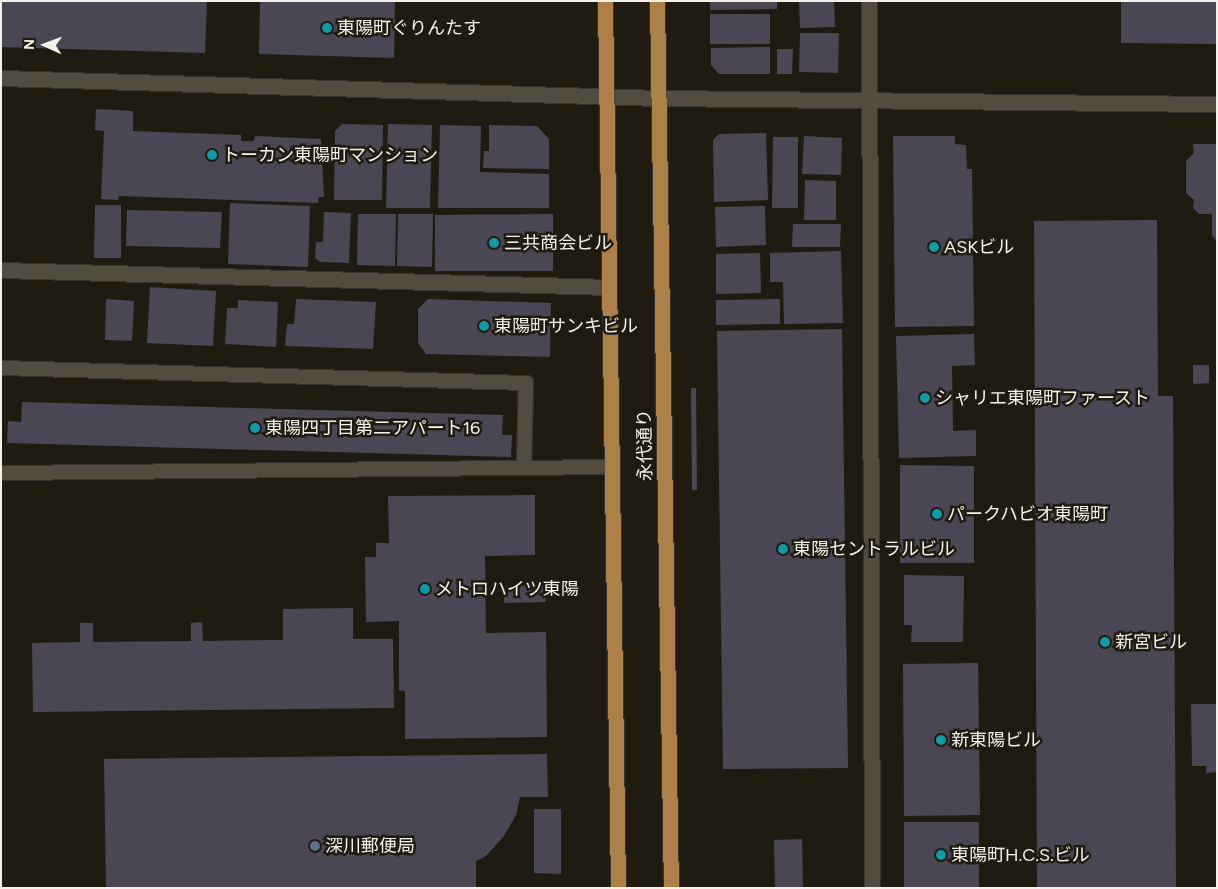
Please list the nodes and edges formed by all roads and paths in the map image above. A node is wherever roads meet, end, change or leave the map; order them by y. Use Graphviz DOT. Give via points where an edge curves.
graph roads {
  1 [pos="605,1"];
  2 [pos="657,1"];
  3 [pos="869,1"];
  4 [pos="1,78"];
  5 [pos="606,97"];
  6 [pos="658,98"];
  7 [pos="870,102"];
  8 [pos="1217,104"];
  9 [pos="1,270"];
  10 [pos="608,287"];
  11 [pos="1,368"];
  12 [pos="524,467"];
  13 [pos="611,467"];
  14 [pos="1,473"];
  15 [pos="618,888"];
  16 [pos="671,888"];
  17 [pos="872,888"];
  1 -- 5 [label="main road, 永代通り"];
  2 -- 6 [label="main road, 永代通り"];
  3 -- 7 [label="street"];
  4 -- 5 [label="street"];
  5 -- 6 [label="street"];
  5 -- 10 [label="main road, 永代通り"];
  6 -- 7 [label="street"];
  6 -- 16 [label="main road, 永代通り"];
  7 -- 8 [label="street"];
  7 -- 17 [label="street"];
  9 -- 10 [label="street"];
  10 -- 13 [label="main road, 永代通り"];
  11 -- 12 [label="lane" via="526,383"];
  12 -- 13 [label="lane"];
  12 -- 14 [label="lane"];
  13 -- 15 [label="main road, 永代通り"];
}
